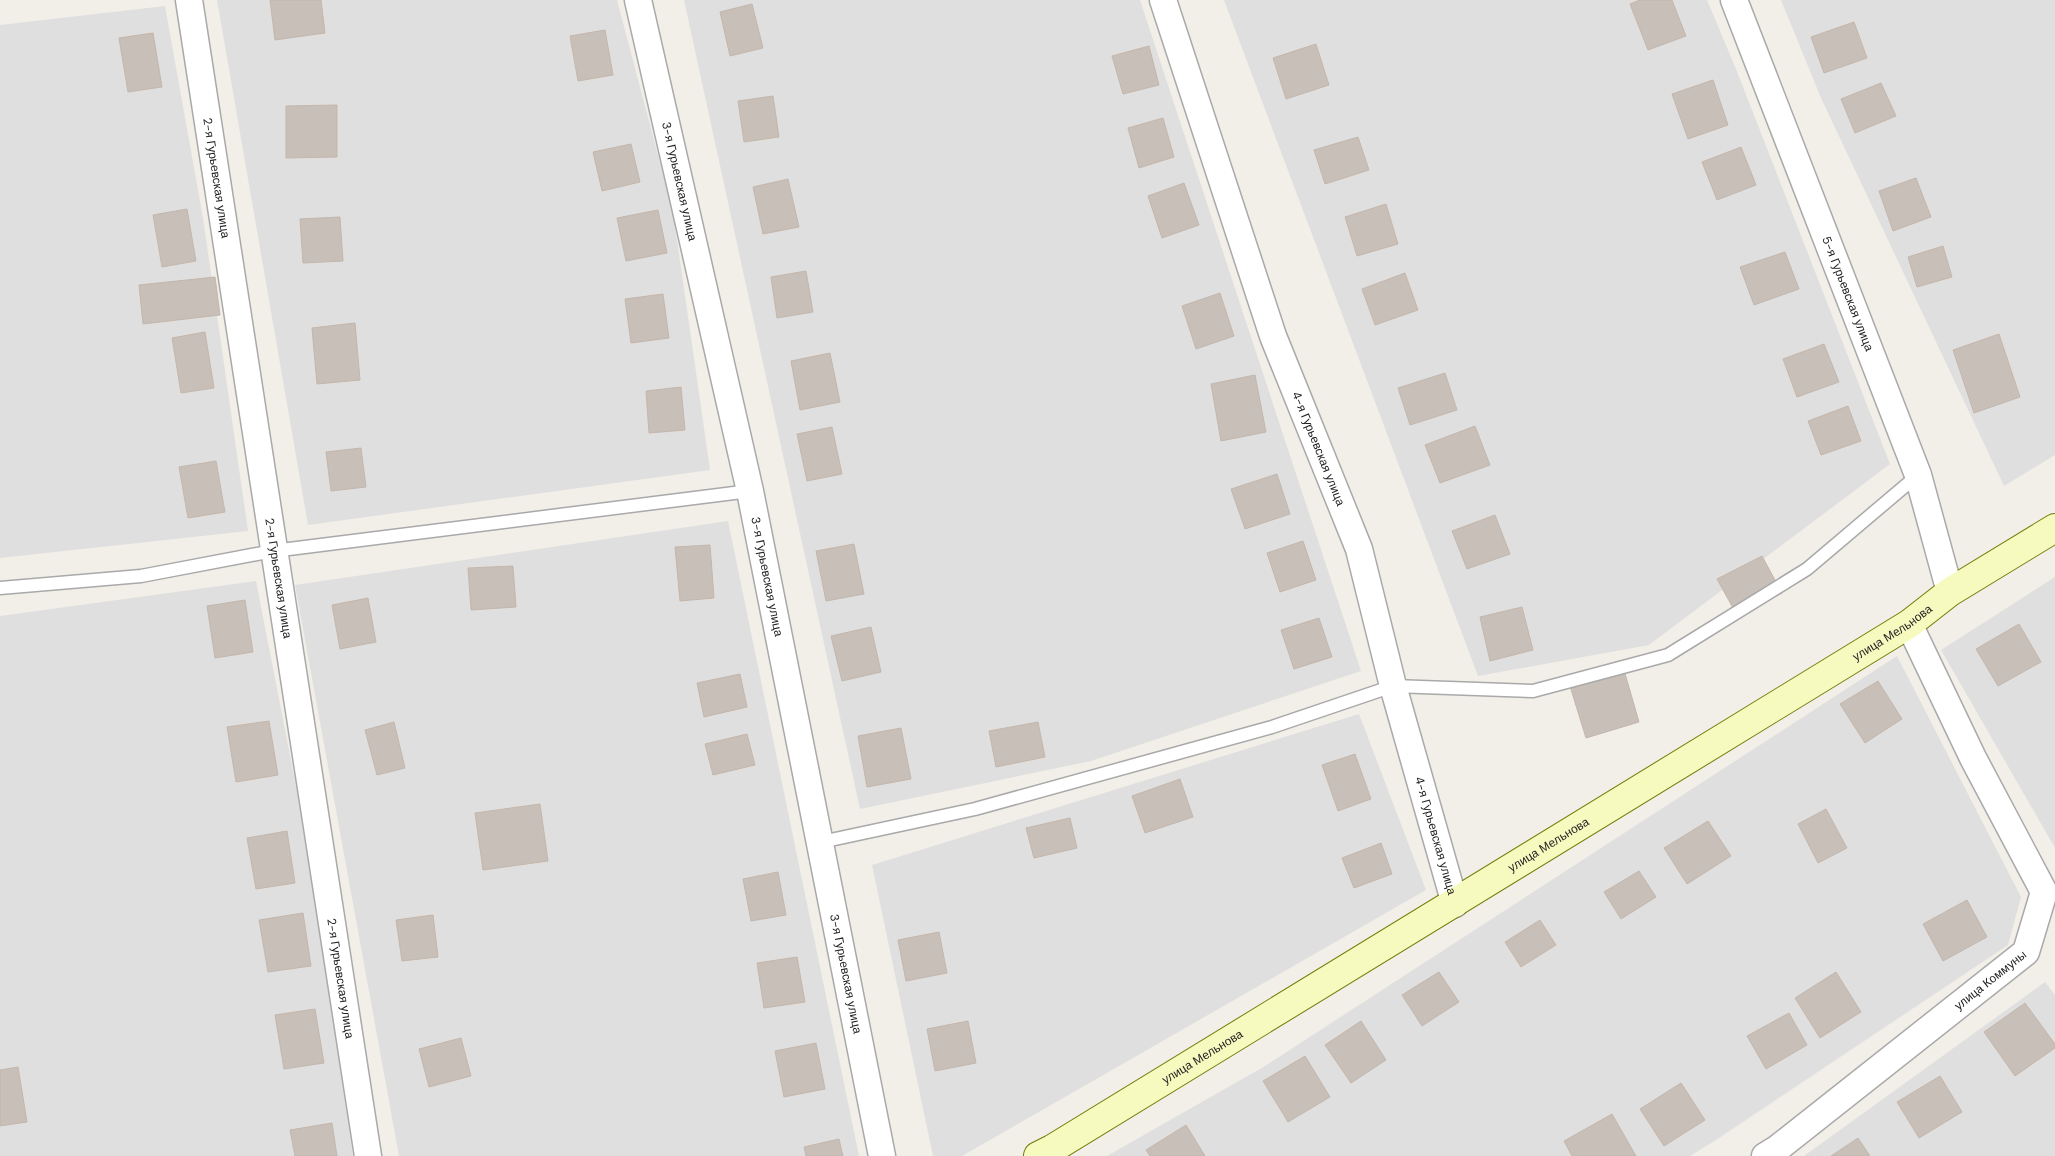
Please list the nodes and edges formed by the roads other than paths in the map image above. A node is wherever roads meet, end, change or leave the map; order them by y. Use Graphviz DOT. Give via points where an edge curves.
graph roads {
  1 [pos="189,0"];
  2 [pos="638,0"];
  3 [pos="1163,0"];
  4 [pos="1734,0"];
  5 [pos="1918,475"];
  6 [pos="750,492"];
  7 [pos="2055,528"];
  8 [pos="273,551"];
  9 [pos="0,588"];
  10 [pos="1950,592"];
  11 [pos="1909,624"];
  12 [pos="1393,686"];
  13 [pos="821,842"];
  14 [pos="1455,904"];
  15 [pos="368,1156"];
  16 [pos="882,1156"];
  17 [pos="1038,1156"];
  18 [pos="1765,1156"];
  1 -- 8 [label="street, 2-я Гурьевская улица"];
  2 -- 6 [label="street, 3-я Гурьевская улица"];
  3 -- 12 [label="street, 4-я Гурьевская улица" via="1273,336 1359,548"];
  4 -- 5 [label="street, 5-я Гурьевская улица"];
  5 -- 10 [label="street, 5-я Гурьевская улица"];
  5 -- 12 [label="lane" via="1807,569 1668,654 1532,691"];
  6 -- 8 [label="lane"];
  6 -- 13 [label="street, 3-я Гурьевская улица"];
  7 -- 10 [label="main road, улица Мельнова"];
  8 -- 9 [label="lane" via="141,576"];
  8 -- 15 [label="street, 2-я Гурьевская улица"];
  10 -- 11 [label="main road, улица Мельнова"];
  11 -- 14 [label="main road, улица Мельнова"];
  11 -- 18 [label="street, улица Коммуны" via="1973,758 2044,892 2026,952"];
  12 -- 13 [label="lane" via="1272,727 975,809"];
  12 -- 14 [label="street, 4-я Гурьевская улица"];
  13 -- 16 [label="street, 3-я Гурьевская улица"];
  14 -- 17 [label="main road, улица Мельнова"];
}
